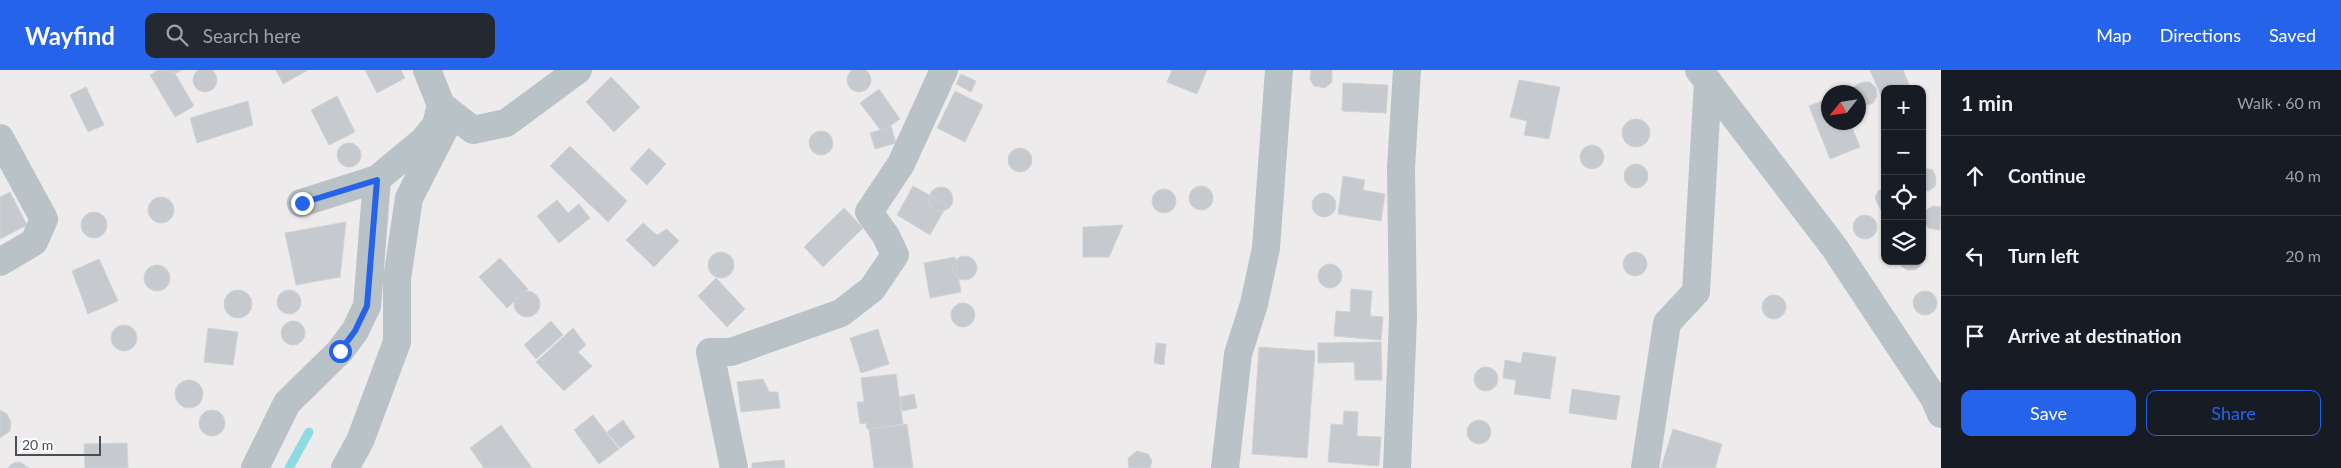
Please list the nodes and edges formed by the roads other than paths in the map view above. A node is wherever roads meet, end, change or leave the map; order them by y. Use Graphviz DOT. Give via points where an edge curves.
graph roads {
  1 [pos="426,70"];
  2 [pos="578,70"];
  3 [pos="944,70"];
  4 [pos="1279,70"];
  5 [pos="1407,70"];
  6 [pos="1704,75"];
  7 [pos="446,110"];
  8 [pos="0,138"];
  9 [pos="377,180"];
  10 [pos="302,203"];
  11 [pos="0,262"];
  12 [pos="1941,414"];
  13 [pos="255,468"];
  14 [pos="345,468"];
  15 [pos="734,468"];
  16 [pos="1225,468"];
  17 [pos="1397,468"];
  18 [pos="1645,468"];
  1 -- 7 [label="street"];
  2 -- 7 [label="street" via="506,123 473,130"];
  3 -- 15 [label="street" via="901,164 869,212 895,255 872,289 841,313 731,352 710,352"];
  4 -- 16 [label="street" via="1266,248 1254,304 1238,354"];
  5 -- 17 [label="street" via="1401,168 1403,318"];
  6 -- 12 [label="street" via="1834,247 1934,398"];
  6 -- 18 [label="street" via="1696,292 1668,322"];
  7 -- 9 [label="street" via="424,140"];
  7 -- 14 [label="street" via="409,198 398,279 397,342 360,441"];
  8 -- 11 [label="street" via="44,219 34,242"];
  9 -- 10 [label="street"];
  9 -- 13 [label="street" via="367,306 355,331 340,351 287,403"];
}
